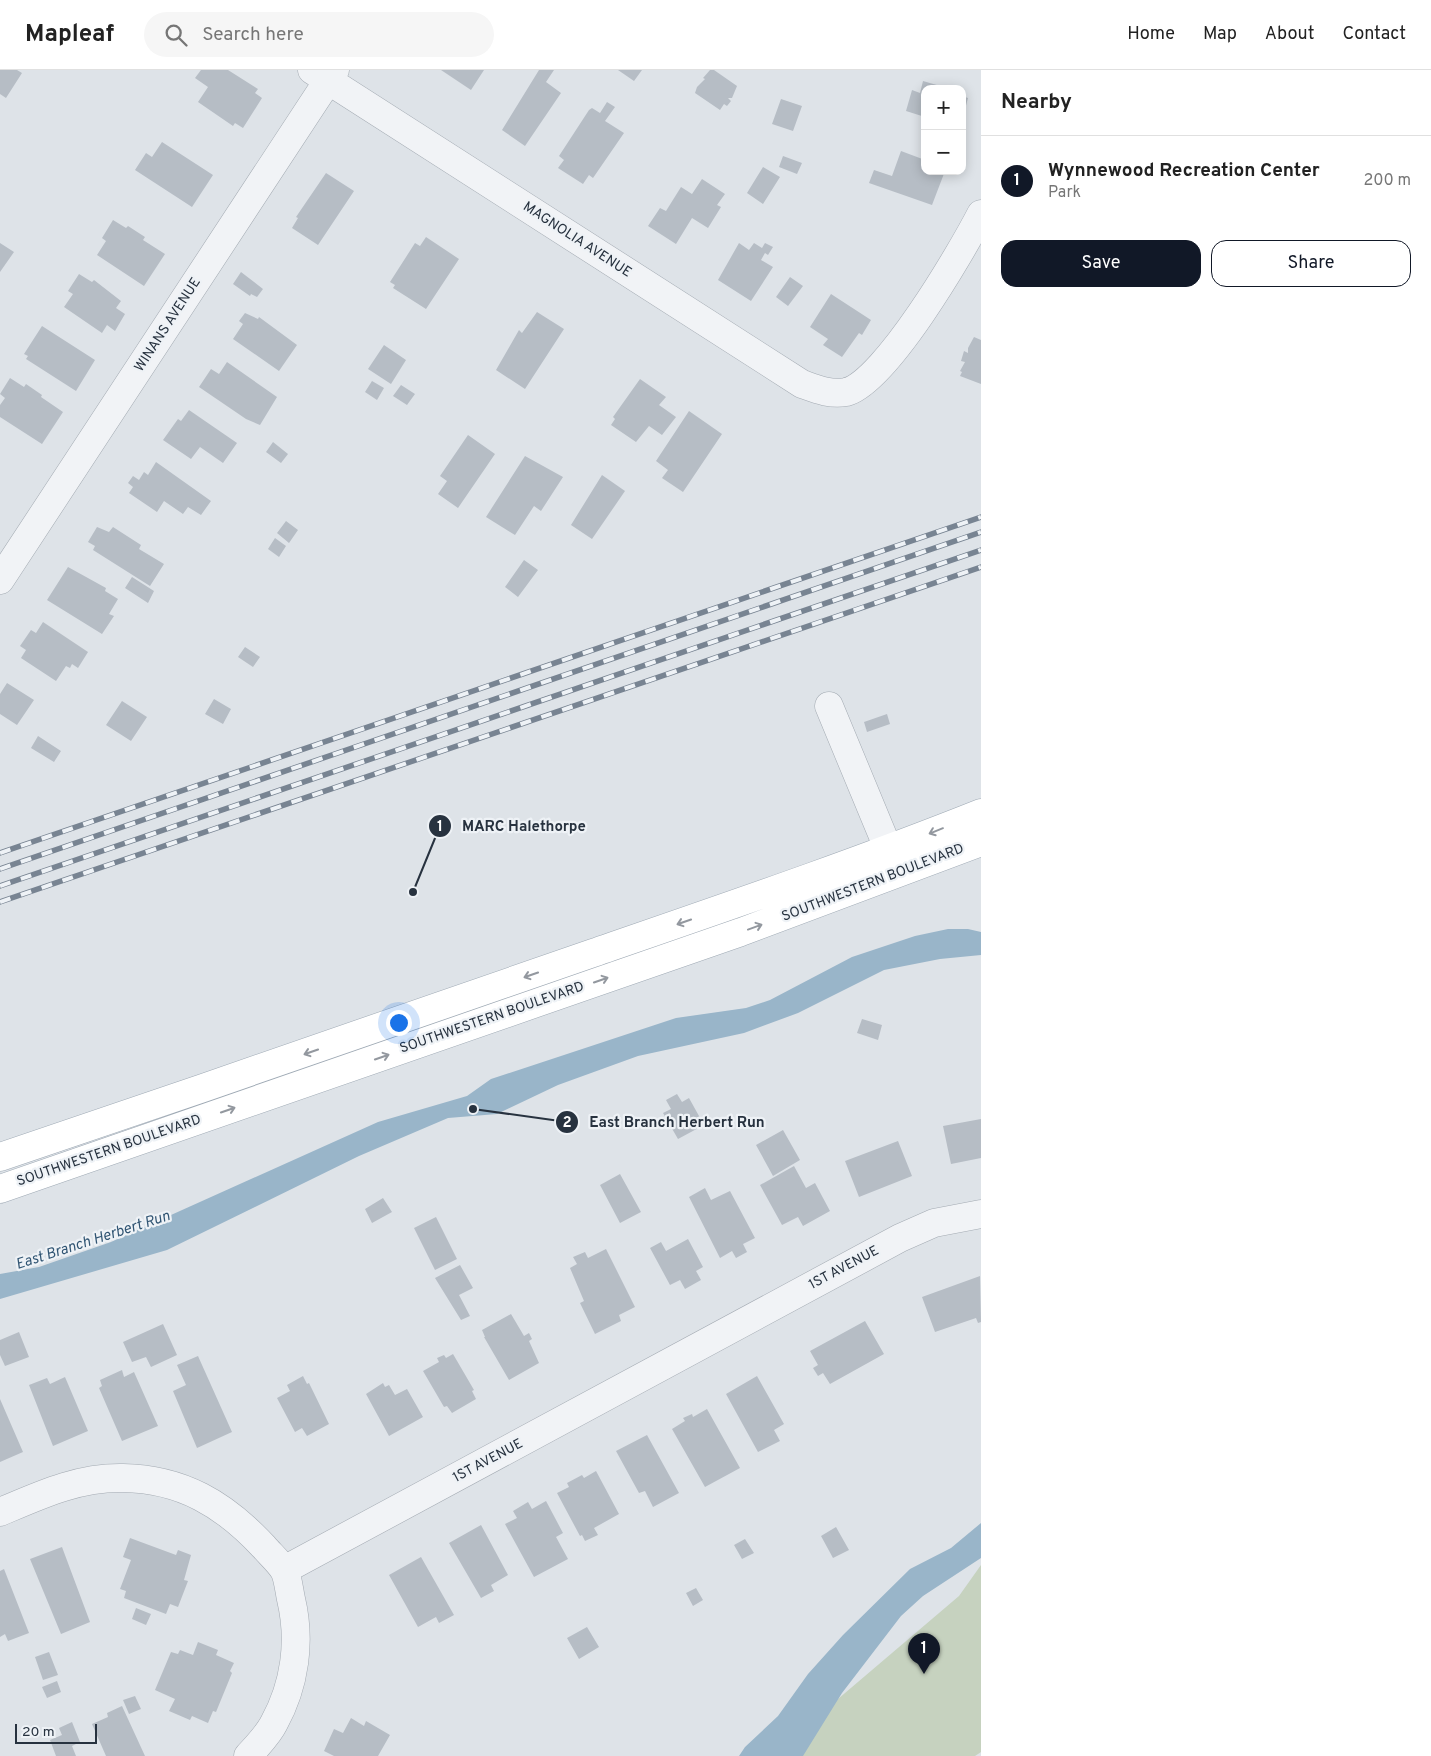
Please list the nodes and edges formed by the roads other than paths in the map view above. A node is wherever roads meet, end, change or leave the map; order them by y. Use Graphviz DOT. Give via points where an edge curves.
graph roads {
  1 [pos="325,74"];
  2 [pos="981,214"];
  3 [pos="0,580"];
  4 [pos="829,706"];
  5 [pos="981,813"];
  6 [pos="981,842"];
  7 [pos="893,862"];
  8 [pos="0,1157"];
  9 [pos="0,1189"];
  10 [pos="981,1214"];
  11 [pos="0,1512"];
  12 [pos="284,1570"];
  13 [pos="248,1756"];
  1 -- 2 [label="street, MAGNOLIA AVENUE" via="802,384 827,393 848,392 871,376 892,352 927,306"];
  1 -- 3 [label="street, WINANS AVENUE"];
  4 -- 7 [label="street"];
  5 -- 7 [label="main road, SOUTHWESTERN BOULEVARD, one-way"];
  6 -- 7 [label="main road, SOUTHWESTERN BOULEVARD"];
  7 -- 8 [label="main road, SOUTHWESTERN BOULEVARD, one-way" via="333,1044"];
  9 -- 7 [label="main road, SOUTHWESTERN BOULEVARD, one-way" via="741,932"];
  10 -- 12 [label="street, 1ST AVENUE" via="934,1223 900,1238"];
  11 -- 12 [label="street" via="52,1490 87,1480 153,1480 181,1486 207,1499 238,1522"];
  12 -- 13 [label="street" via="294,1614 296,1651 290,1687 273,1725"];
}
